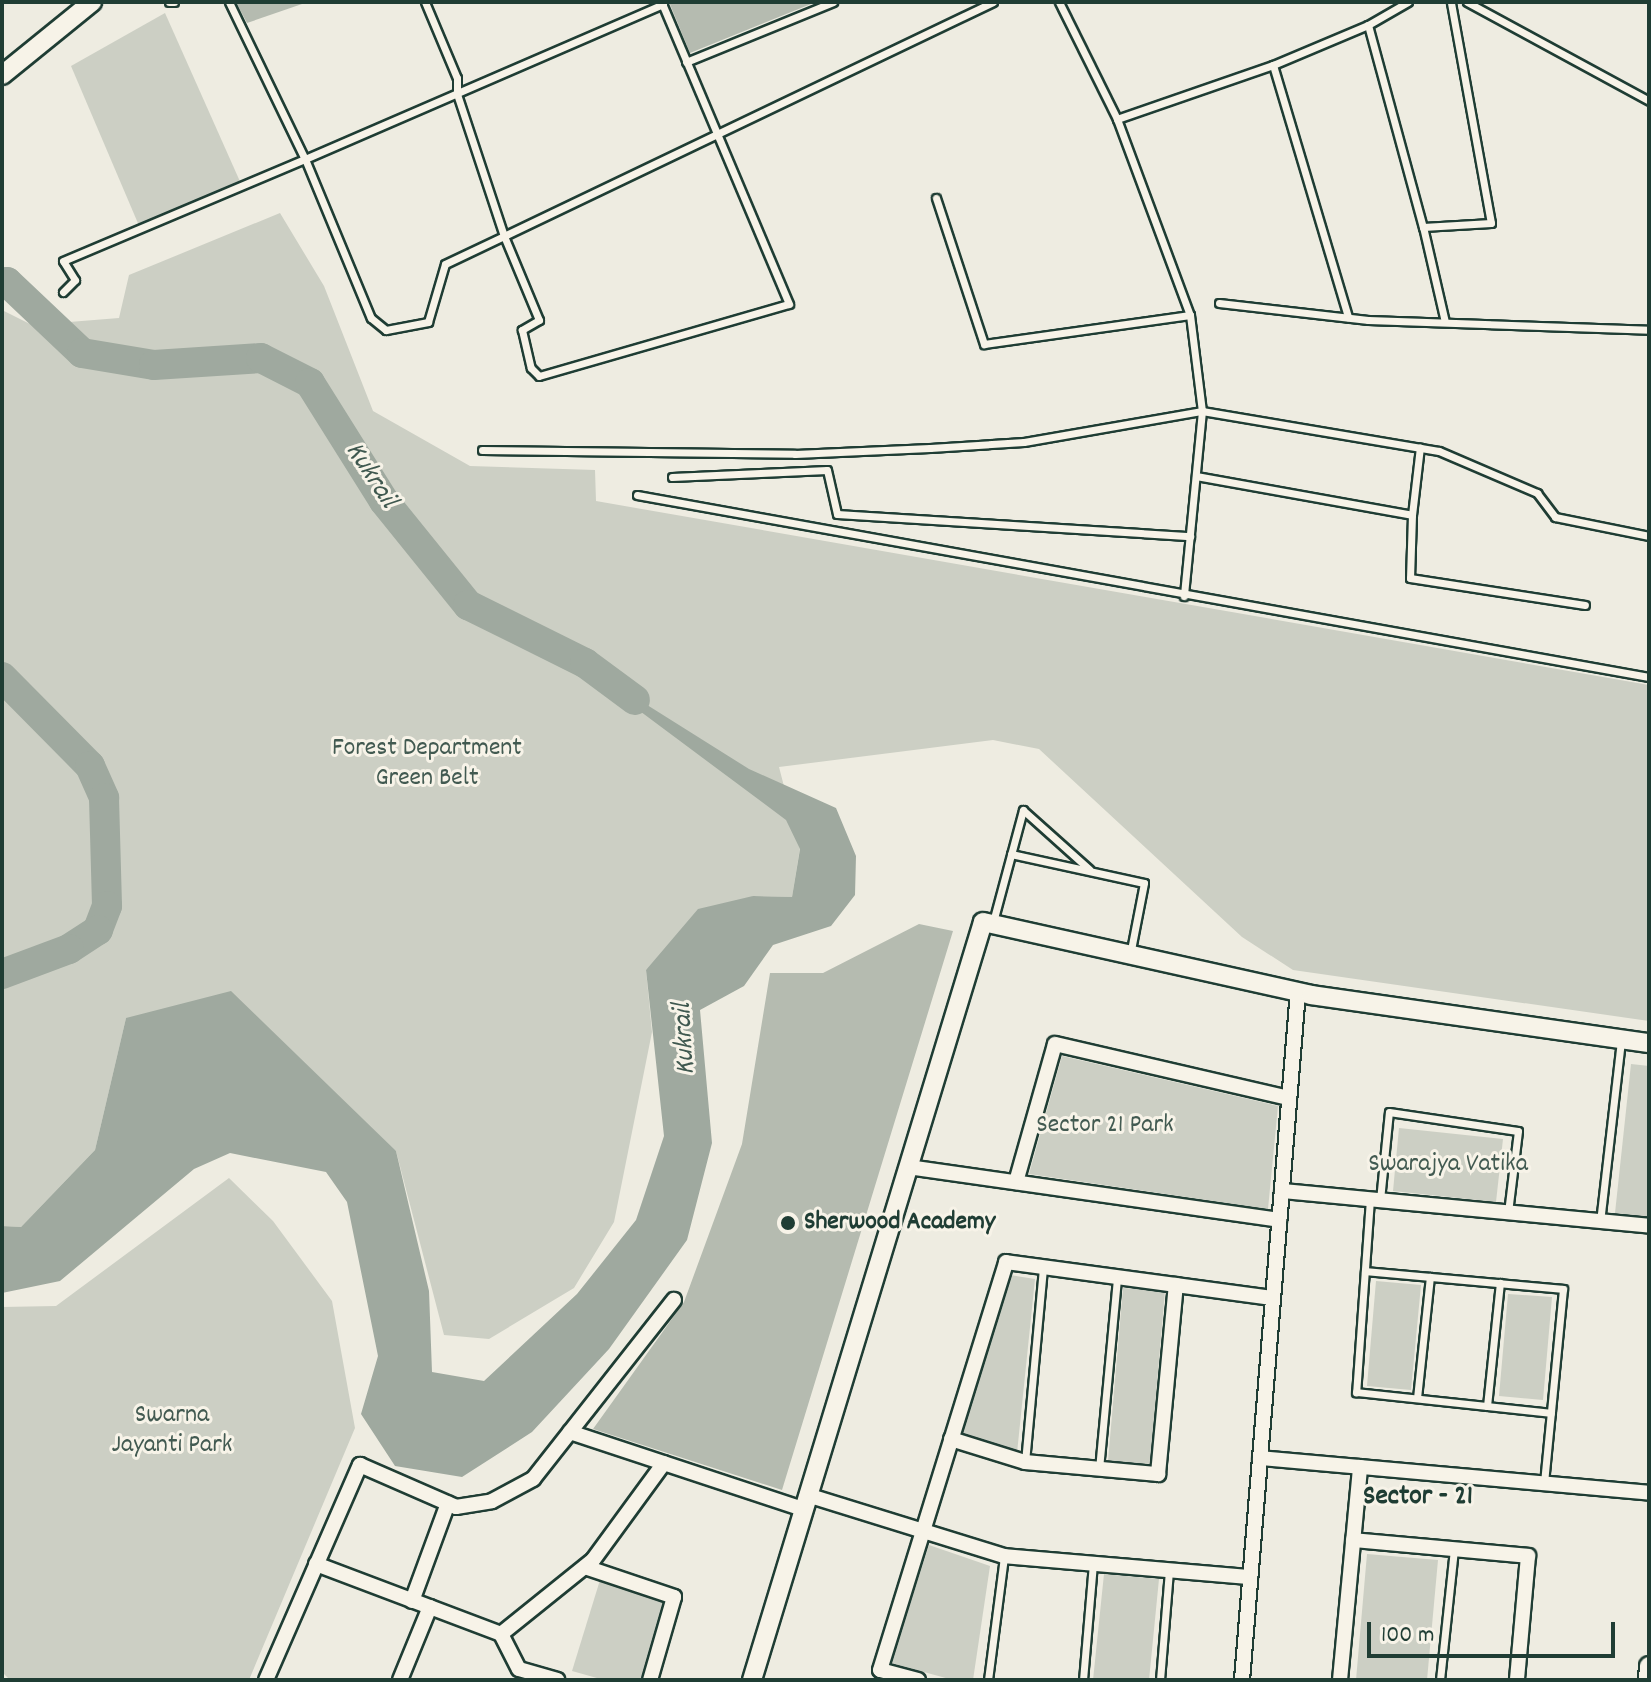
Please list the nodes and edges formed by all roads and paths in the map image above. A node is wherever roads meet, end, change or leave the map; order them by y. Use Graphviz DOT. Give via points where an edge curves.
graph roads {
  1 [pos="92,2"];
  2 [pos="229,2"];
  3 [pos="425,2"];
  4 [pos="833,2"];
  5 [pos="993,2"];
  6 [pos="1059,2"];
  7 [pos="1408,2"];
  8 [pos="1451,2"];
  9 [pos="1467,2"];
  10 [pos="663,4"];
  11 [pos="1368,25"];
  12 [pos="686,62"];
  13 [pos="1273,65"];
  14 [pos="2,75"];
  15 [pos="457,94"];
  16 [pos="1649,101"];
  17 [pos="1117,119"];
  18 [pos="716,136"];
  19 [pos="305,159"];
  20 [pos="936,198"];
  21 [pos="1423,227"];
  22 [pos="504,236"];
  23 [pos="63,292"];
  24 [pos="1219,303"];
  25 [pos="1190,315"];
  26 [pos="1348,317"];
  27 [pos="1445,322"];
  28 [pos="1649,330"];
  29 [pos="1202,411"];
  30 [pos="1420,447"];
  31 [pos="482,450"];
  32 [pos="1196,476"];
  33 [pos="672,477"];
  34 [pos="637,495"];
  35 [pos="1412,515"];
  36 [pos="1190,536"];
  37 [pos="1649,536"];
  38 [pos="1184,596"];
  39 [pos="1585,605"];
  40 [pos="1649,677"];
  41 [pos="1011,854"];
  42 [pos="1090,870"];
  43 [pos="993,925"];
  44 [pos="1130,955"];
  45 [pos="1298,992"];
  46 [pos="1622,1039"];
  47 [pos="1649,1043"];
  48 [pos="1289,1098"];
  49 [pos="908,1167"];
  50 [pos="1016,1182"];
  51 [pos="1282,1191"];
  52 [pos="1375,1200"];
  53 [pos="1508,1213"];
  54 [pos="1279,1220"];
  55 [pos="1600,1222"];
  56 [pos="1649,1226"];
  57 [pos="1043,1267"];
  58 [pos="1365,1271"];
  59 [pos="1117,1277"];
  60 [pos="1430,1277"];
  61 [pos="1500,1283"];
  62 [pos="1176,1285"];
  63 [pos="1273,1298"];
  64 [pos="674,1300"];
  65 [pos="1417,1398"];
  66 [pos="1487,1406"];
  67 [pos="1551,1413"];
  68 [pos="570,1432"];
  69 [pos="951,1439"];
  70 [pos="1260,1458"];
  71 [pos="1025,1462"];
  72 [pos="664,1463"];
  73 [pos="1360,1467"];
  74 [pos="1099,1469"];
  75 [pos="1544,1484"];
  76 [pos="1649,1493"];
  77 [pos="805,1502"];
  78 [pos="448,1503"];
  79 [pos="923,1531"];
  80 [pos="1353,1540"];
  81 [pos="1454,1549"];
  82 [pos="1004,1556"];
  83 [pos="316,1564"];
  84 [pos="1093,1564"];
  85 [pos="585,1567"];
  86 [pos="1169,1570"];
  87 [pos="1250,1577"];
  88 [pos="412,1601"];
  89 [pos="430,1607"];
  90 [pos="501,1634"];
  91 [pos="1649,1666"];
  92 [pos="516,1674"];
  93 [pos="266,1680"];
  94 [pos="400,1680"];
  95 [pos="557,1680"];
  96 [pos="650,1680"];
  97 [pos="752,1680"];
  98 [pos="918,1680"];
  99 [pos="988,1680"];
  100 [pos="1083,1680"];
  101 [pos="1160,1680"];
  102 [pos="1242,1680"];
  103 [pos="1340,1680"];
  104 [pos="1440,1680"];
  105 [pos="1517,1680"];
  106 [pos="1648,1680"];
  1 -- 14 [label="street"];
  2 -- 19 [label="lane"];
  3 -- 15 [label="lane" via="457,78"];
  4 -- 12 [label="lane"];
  5 -- 18 [label="lane" via="729,124"];
  6 -- 17 [label="lane"];
  7 -- 11 [label="lane"];
  8 -- 21 [label="lane" via="1491,223"];
  9 -- 16 [label="lane"];
  10 -- 12 [label="lane"];
  10 -- 15 [label="lane"];
  11 -- 13 [label="lane"];
  11 -- 21 [label="lane"];
  12 -- 18 [label="lane"];
  13 -- 17 [label="lane"];
  13 -- 26 [label="lane"];
  15 -- 19 [label="lane"];
  15 -- 22 [label="lane"];
  17 -- 25 [label="lane"];
  18 -- 22 [label="lane"];
  18 -- 22 [label="lane" via="789,304 539,376 531,368 522,330 539,320"];
  19 -- 22 [label="lane" via="371,318 386,330 428,322 445,264"];
  19 -- 23 [label="lane" via="63,261 75,280"];
  20 -- 25 [label="lane" via="984,344"];
  21 -- 27 [label="lane"];
  24 -- 26 [label="lane"];
  25 -- 29 [label="lane"];
  26 -- 27 [label="lane"];
  27 -- 28 [label="lane"];
  29 -- 30 [label="lane"];
  29 -- 31 [label="lane" via="1024,442 930,448 795,454"];
  29 -- 32 [label="lane"];
  30 -- 35 [label="lane"];
  30 -- 37 [label="lane" via="1537,493 1555,517"];
  32 -- 35 [label="lane"];
  32 -- 36 [label="lane"];
  33 -- 36 [label="lane" via="827,470 837,514"];
  34 -- 38 [label="lane"];
  35 -- 39 [label="lane" via="1410,578"];
  36 -- 38 [label="lane"];
  38 -- 40 [label="lane"];
  41 -- 42 [label="lane"];
  41 -- 42 [label="lane" via="1023,810"];
  41 -- 43 [label="lane"];
  42 -- 44 [label="lane" via="1144,883"];
  43 -- 44 [label="street"];
  43 -- 49 [label="street" via="983,922"];
  44 -- 45 [label="street"];
  45 -- 46 [label="street"];
  45 -- 48 [label="street"];
  46 -- 47 [label="street"];
  46 -- 55 [label="lane"];
  48 -- 50 [label="street" via="1055,1044"];
  48 -- 51 [label="street"];
  49 -- 50 [label="street"];
  49 -- 77 [label="street"];
  50 -- 54 [label="street"];
  51 -- 52 [label="street"];
  51 -- 54 [label="street"];
  52 -- 53 [label="street"];
  52 -- 53 [label="lane" via="1389,1112 1518,1131"];
  52 -- 58 [label="lane"];
  53 -- 55 [label="street"];
  54 -- 63 [label="street"];
  55 -- 56 [label="street"];
  57 -- 59 [label="street"];
  57 -- 69 [label="street" via="1006,1262"];
  57 -- 71 [label="lane"];
  58 -- 60 [label="lane"];
  58 -- 65 [label="lane" via="1356,1392"];
  59 -- 62 [label="street"];
  59 -- 74 [label="lane"];
  60 -- 61 [label="lane"];
  60 -- 65 [label="lane"];
  61 -- 66 [label="lane"];
  61 -- 67 [label="lane" via="1563,1289"];
  62 -- 63 [label="street"];
  62 -- 74 [label="street" via="1158,1474"];
  63 -- 70 [label="street"];
  64 -- 68 [label="street"];
  65 -- 66 [label="lane"];
  66 -- 67 [label="lane"];
  67 -- 75 [label="lane"];
  68 -- 72 [label="street"];
  68 -- 78 [label="street" via="533,1479 492,1501 456,1507"];
  69 -- 71 [label="street"];
  69 -- 79 [label="street"];
  70 -- 73 [label="street"];
  70 -- 87 [label="street"];
  71 -- 74 [label="street"];
  72 -- 77 [label="street"];
  72 -- 85 [label="street"];
  73 -- 75 [label="street"];
  73 -- 80 [label="street"];
  75 -- 76 [label="street"];
  77 -- 79 [label="street"];
  77 -- 97 [label="street"];
  78 -- 83 [label="street" via="360,1465"];
  78 -- 88 [label="street"];
  79 -- 82 [label="street"];
  79 -- 98 [label="street" via="880,1670"];
  80 -- 81 [label="street"];
  80 -- 103 [label="street"];
  81 -- 104 [label="lane"];
  81 -- 105 [label="street" via="1528,1556"];
  82 -- 84 [label="street"];
  82 -- 99 [label="lane"];
  83 -- 88 [label="street"];
  83 -- 93 [label="street"];
  84 -- 86 [label="street"];
  84 -- 100 [label="lane"];
  85 -- 90 [label="street"];
  85 -- 96 [label="street" via="674,1597"];
  86 -- 87 [label="street"];
  86 -- 101 [label="lane"];
  87 -- 102 [label="street"];
  88 -- 89 [label="street"];
  89 -- 90 [label="street"];
  89 -- 94 [label="street"];
  90 -- 92 [label="street"];
  91 -- 106 [label="street"];
  92 -- 95 [label="street"];
}
